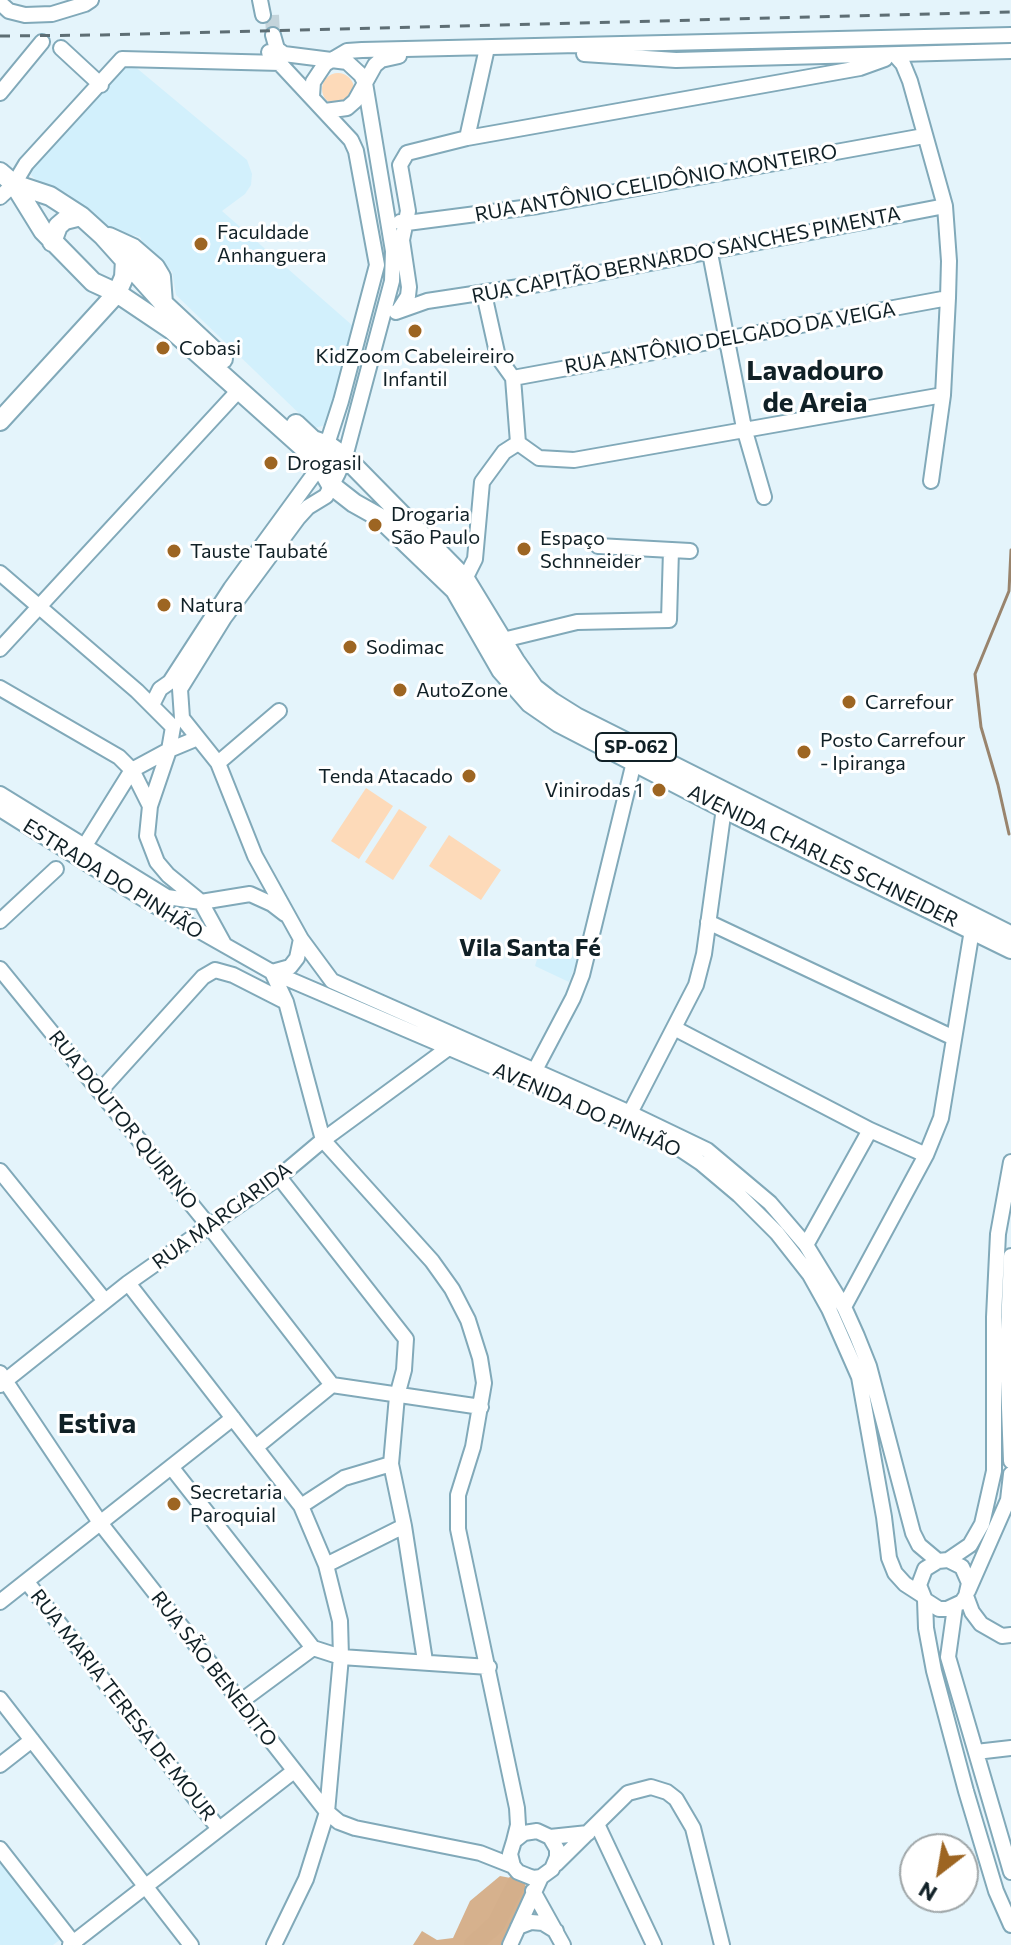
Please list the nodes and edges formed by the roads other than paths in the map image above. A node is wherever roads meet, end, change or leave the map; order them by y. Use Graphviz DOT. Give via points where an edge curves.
graph roads {
  1 [pos="91,0"];
  2 [pos="260,0"];
  3 [pos="0,3"];
  4 [pos="270,10"];
  5 [pos="1011,35"];
  6 [pos="918,38"];
  7 [pos="42,42"];
  8 [pos="61,48"];
  9 [pos="486,50"];
  10 [pos="1011,51"];
  11 [pos="921,54"];
  12 [pos="895,55"];
  13 [pos="333,59"];
  14 [pos="281,63"];
  15 [pos="910,81"];
  16 [pos="365,83"];
  17 [pos="101,85"];
  18 [pos="0,93"];
  19 [pos="312,96"];
  20 [pos="325,111"];
  21 [pos="924,136"];
  22 [pos="467,138"];
  23 [pos="5,184"];
  24 [pos="945,206"];
  25 [pos="81,216"];
  26 [pos="388,220"];
  27 [pos="407,223"];
  28 [pos="102,235"];
  29 [pos="52,242"];
  30 [pos="710,253"];
  31 [pos="125,260"];
  32 [pos="409,287"];
  33 [pos="117,293"];
  34 [pos="484,294"];
  35 [pos="948,298"];
  36 [pos="427,301"];
  37 [pos="163,303"];
  38 [pos="399,310"];
  39 [pos="366,312"];
  40 [pos="383,321"];
  41 [pos="726,339"];
  42 [pos="355,350"];
  43 [pos="369,361"];
  44 [pos="513,378"];
  45 [pos="239,390"];
  46 [pos="943,395"];
  47 [pos="0,421"];
  48 [pos="744,428"];
  49 [pos="518,443"];
  50 [pos="328,445"];
  51 [pos="345,457"];
  52 [pos="320,466"];
  53 [pos="931,481"];
  54 [pos="369,483"];
  55 [pos="329,490"];
  56 [pos="764,497"];
  57 [pos="354,503"];
  58 [pos="598,546"];
  59 [pos="671,550"];
  60 [pos="690,551"];
  61 [pos="0,573"];
  62 [pos="465,579"];
  63 [pos="37,607"];
  64 [pos="503,640"];
  65 [pos="0,649"];
  66 [pos="0,688"];
  67 [pos="180,689"];
  68 [pos="154,707"];
  69 [pos="279,711"];
  70 [pos="196,736"];
  71 [pos="169,750"];
  72 [pos="634,762"];
  73 [pos="218,763"];
  74 [pos="132,770"];
  75 [pos="0,794"];
  76 [pos="150,806"];
  77 [pos="724,808"];
  78 [pos="0,809"];
  79 [pos="84,847"];
  80 [pos="56,869"];
  81 [pos="238,894"];
  82 [pos="201,902"];
  83 [pos="291,920"];
  84 [pos="0,921"];
  85 [pos="708,922"];
  86 [pos="972,930"];
  87 [pos="217,934"];
  88 [pos="1011,936"];
  89 [pos="301,939"];
  90 [pos="227,948"];
  91 [pos="1011,949"];
  92 [pos="0,969"];
  93 [pos="272,972"];
  94 [pos="286,1002"];
  95 [pos="674,1028"];
  96 [pos="954,1038"];
  97 [pos="447,1049"];
  98 [pos="535,1070"];
  99 [pos="100,1091"];
  100 [pos="630,1113"];
  101 [pos="870,1130"];
  102 [pos="323,1140"];
  103 [pos="926,1155"];
  104 [pos="1011,1162"];
  105 [pos="0,1171"];
  106 [pos="279,1177"];
  107 [pos="209,1226"];
  108 [pos="806,1245"];
  109 [pos="1011,1256"];
  110 [pos="128,1283"];
  111 [pos="105,1301"];
  112 [pos="844,1307"];
  113 [pos="2,1380"];
  114 [pos="332,1385"];
  115 [pos="397,1396"];
  116 [pos="481,1407"];
  117 [pos="233,1418"];
  118 [pos="256,1447"];
  119 [pos="1011,1461"];
  120 [pos="391,1464"];
  121 [pos="172,1468"];
  122 [pos="1011,1474"];
  123 [pos="301,1506"];
  124 [pos="101,1524"];
  125 [pos="404,1526"];
  126 [pos="943,1560"];
  127 [pos="326,1565"];
  128 [pos="27,1582"];
  129 [pos="967,1594"];
  130 [pos="924,1598"];
  131 [pos="0,1602"];
  132 [pos="955,1607"];
  133 [pos="1007,1635"];
  134 [pos="313,1648"];
  135 [pos="341,1657"];
  136 [pos="425,1661"];
  137 [pos="489,1667"];
  138 [pos="0,1699"];
  139 [pos="240,1702"];
  140 [pos="32,1740"];
  141 [pos="1011,1748"];
  142 [pos="976,1752"];
  143 [pos="0,1765"];
  144 [pos="294,1771"];
  145 [pos="517,1808"];
  146 [pos="327,1812"];
  147 [pos="219,1829"];
  148 [pos="593,1829"];
  149 [pos="546,1835"];
  150 [pos="513,1843"];
  151 [pos="0,1849"];
  152 [pos="480,1853"];
  153 [pos="556,1864"];
  154 [pos="513,1866"];
  155 [pos="1011,1872"];
  156 [pos="541,1877"];
  157 [pos="144,1888"];
  158 [pos="533,1891"];
  159 [pos="1011,1925"];
  160 [pos="518,1927"];
  161 [pos="560,1938"];
  162 [pos="73,1944"];
  163 [pos="191,1945"];
  164 [pos="274,1945"];
  165 [pos="510,1945"];
  166 [pos="654,1945"];
  167 [pos="722,1945"];
  1 -- 3 [label="street" via="52,14 25,15"];
  2 -- 4 [label="street"];
  5 -- 6 [label="street"];
  6 -- 9 [label="street"];
  6 -- 12 [label="street"];
  7 -- 18 [label="street"];
  8 -- 17 [label="street"];
  9 -- 12 [label="street" via="676,60"];
  9 -- 13 [label="street" via="362,50"];
  9 -- 16 [label="street" via="381,60"];
  9 -- 22 [label="street"];
  10 -- 11 [label="street"];
  11 -- 12 [label="street"];
  11 -- 15 [label="street"];
  12 -- 15 [label="street"];
  12 -- 22 [label="street" via="860,68"];
  13 -- 14 [label="street" via="284,54 268,35 270,53"];
  13 -- 16 [label="street" via="356,68"];
  13 -- 19 [label="street" via="316,76"];
  14 -- 17 [label="street" via="125,58"];
  14 -- 19 [label="street"];
  15 -- 21 [label="street"];
  16 -- 20 [label="street" via="347,108"];
  16 -- 26 [label="street"];
  17 -- 23 [label="street"];
  19 -- 20 [label="street"];
  20 -- 39 [label="street" via="356,151 377,258"];
  21 -- 24 [label="street"];
  21 -- 27 [label="street, RUA ANTÔNIO CELIDÔNIO MONTEIRO" via="538,206"];
  22 -- 27 [label="street" via="407,153 402,160"];
  23 -- 25 [label="main road, AVENIDA CHARLES SCHNEIDER / SP-062" via="50,196"];
  23 -- 29 [label="main road, AVENIDA CHARLES SCHNEIDER / SP-062"];
  24 -- 30 [label="street, RUA CAPITÃO BERNARDO SANCHES PIMENTA"];
  24 -- 35 [label="street"];
  25 -- 28 [label="main road, AVENIDA CHARLES SCHNEIDER / SP-062"];
  25 -- 29 [label="main road" via="58,226"];
  26 -- 27 [label="street, RUA ANTÔNIO CELIDÔNIO MONTEIRO"];
  26 -- 40 [label="street" via="393,268"];
  27 -- 32 [label="street" via="402,240"];
  28 -- 31 [label="main road, AVENIDA CHARLES SCHNEIDER / SP-062"];
  28 -- 37 [label="main road, SP-062" via="133,248 155,267"];
  29 -- 33 [label="main road, AVENIDA CHARLES SCHNEIDER / SP-062" via="93,282"];
  30 -- 34 [label="street, RUA CAPITÃO BERNARDO SANCHES PIMENTA"];
  30 -- 41 [label="street"];
  31 -- 33 [label="main road"];
  31 -- 37 [label="main road, AVENIDA CHARLES SCHNEIDER / SP-062"];
  32 -- 36 [label="street"];
  32 -- 38 [label="street"];
  33 -- 45 [label="main road, AVENIDA CHARLES SCHNEIDER / SP-062" via="172,330"];
  33 -- 47 [label="main road"];
  34 -- 36 [label="street, RUA CAPITÃO BERNARDO SANCHES PIMENTA"];
  34 -- 44 [label="street" via="498,357"];
  35 -- 41 [label="street, RUA ANTÔNIO DELGADO DA VEIGA"];
  35 -- 46 [label="street"];
  36 -- 38 [label="street, RUA CAPITÃO BERNARDO SANCHES PIMENTA"];
  37 -- 50 [label="main road, AVENIDA CHARLES SCHNEIDER / SP-062" via="313,440"];
  38 -- 40 [label="street, RUA CAPITÃO BERNARDO SANCHES PIMENTA"];
  39 -- 40 [label="street" via="374,321"];
  39 -- 42 [label="street"];
  40 -- 43 [label="street"];
  41 -- 44 [label="street, RUA ANTÔNIO DELGADO DA VEIGA"];
  41 -- 48 [label="street"];
  42 -- 43 [label="street" via="366,351"];
  42 -- 50 [label="street"];
  43 -- 51 [label="street"];
  44 -- 49 [label="street"];
  45 -- 52 [label="main road, AVENIDA CHARLES SCHNEIDER / SP-062"];
  45 -- 63 [label="street"];
  46 -- 48 [label="street"];
  46 -- 53 [label="street"];
  48 -- 49 [label="street" via="574,460 539,458"];
  48 -- 56 [label="street"];
  49 -- 62 [label="street" via="504,452 482,482 475,559"];
  50 -- 51 [label="main road, AVENIDA CHARLES SCHNEIDER / SP-062"];
  50 -- 52 [label="street"];
  51 -- 54 [label="main road, AVENIDA CHARLES SCHNEIDER / SP-062"];
  51 -- 55 [label="street"];
  52 -- 55 [label="main road, AVENIDA CHARLES SCHNEIDER / SP-062"];
  52 -- 68 [label="street" via="170,682 160,689"];
  54 -- 57 [label="main road"];
  54 -- 62 [label="main road, AVENIDA CHARLES SCHNEIDER / SP-062"];
  55 -- 57 [label="main road, AVENIDA CHARLES SCHNEIDER / SP-062"];
  55 -- 67 [label="street" via="284,535"];
  57 -- 72 [label="main road, AVENIDA CHARLES SCHNEIDER / SP-062" via="379,517 455,590 501,670 530,703"];
  58 -- 59 [label="street"];
  59 -- 60 [label="street"];
  59 -- 64 [label="street" via="669,620 577,622"];
  61 -- 63 [label="street"];
  62 -- 64 [label="main road, AVENIDA CHARLES SCHNEIDER / SP-062"];
  63 -- 65 [label="street"];
  63 -- 68 [label="street"];
  64 -- 88 [label="main road, AVENIDA CHARLES SCHNEIDER / SP-062" via="534,688 576,717"];
  66 -- 74 [label="street" via="119,757"];
  67 -- 68 [label="street" via="171,705"];
  67 -- 70 [label="street" via="182,718"];
  68 -- 71 [label="street" via="173,727"];
  69 -- 73 [label="street"];
  70 -- 71 [label="street"];
  70 -- 73 [label="street"];
  71 -- 74 [label="street"];
  71 -- 76 [label="street"];
  72 -- 77 [label="main road, AVENIDA CHARLES SCHNEIDER / SP-062"];
  72 -- 98 [label="street" via="582,975"];
  73 -- 83 [label="street" via="255,856"];
  74 -- 76 [label="street"];
  74 -- 79 [label="street"];
  75 -- 79 [label="street"];
  76 -- 82 [label="street" via="147,836 157,862"];
  77 -- 85 [label="street"];
  77 -- 86 [label="main road, AVENIDA CHARLES SCHNEIDER / SP-062"];
  78 -- 90 [label="street, ESTRADA DO PINHÃO"];
  79 -- 82 [label="street" via="167,897"];
  80 -- 84 [label="street"];
  81 -- 82 [label="street"];
  81 -- 83 [label="street" via="262,898"];
  81 -- 87 [label="street" via="218,911"];
  82 -- 87 [label="street, ESTRADA DO PINHÃO"];
  83 -- 89 [label="street"];
  85 -- 95 [label="street" via="696,985"];
  85 -- 96 [label="street"];
  86 -- 91 [label="main road, AVENIDA CHARLES SCHNEIDER / SP-062"];
  86 -- 96 [label="street"];
  87 -- 90 [label="street, ESTRADA DO PINHÃO"];
  89 -- 93 [label="street" via="290,967"];
  89 -- 98 [label="street" via="324,974 341,986"];
  90 -- 93 [label="street, ESTRADA DO PINHÃO"];
  92 -- 99 [label="street, RUA DOUTOR QUIRINO"];
  93 -- 94 [label="street"];
  93 -- 97 [label="street, AVENIDA DO PINHÃO"];
  94 -- 99 [label="street" via="215,970"];
  94 -- 102 [label="street"];
  95 -- 100 [label="street"];
  95 -- 101 [label="street"];
  96 -- 103 [label="street" via="941,1118"];
  97 -- 102 [label="street, RUA MARGARIDA"];
  97 -- 130 [label="street, AVENIDA DO PINHÃO" via="671,1143 739,1195 777,1233 810,1275 847,1346 859,1377 889,1558 895,1573"];
  98 -- 100 [label="street"];
  99 -- 107 [label="street, RUA DOUTOR QUIRINO"];
  100 -- 108 [label="street" via="707,1150 770,1203"];
  101 -- 103 [label="street"];
  101 -- 108 [label="street"];
  102 -- 106 [label="street, RUA MARGARIDA"];
  102 -- 116 [label="street" via="452,1289 480,1358"];
  103 -- 112 [label="street"];
  104 -- 126 [label="street" via="998,1234 994,1471 982,1524 970,1545"];
  105 -- 111 [label="street"];
  106 -- 107 [label="street, RUA MARGARIDA"];
  106 -- 115 [label="street" via="406,1339"];
  107 -- 110 [label="street, RUA MARGARIDA"];
  107 -- 114 [label="street, RUA DOUTOR QUIRINO"];
  108 -- 112 [label="street"];
  109 -- 119 [label="street"];
  110 -- 111 [label="street, RUA MARGARIDA"];
  110 -- 117 [label="street"];
  111 -- 113 [label="street, RUA MARGARIDA"];
  112 -- 126 [label="street" via="869,1366 913,1533 919,1545"];
  113 -- 124 [label="street, RUA SÃO BENEDITO"];
  114 -- 115 [label="street"];
  114 -- 118 [label="street"];
  115 -- 116 [label="street"];
  115 -- 120 [label="street"];
  116 -- 137 [label="street" via="458,1495 458,1529"];
  117 -- 118 [label="street"];
  117 -- 121 [label="street"];
  118 -- 123 [label="street"];
  120 -- 123 [label="street" via="344,1478"];
  120 -- 125 [label="street"];
  121 -- 124 [label="street"];
  121 -- 134 [label="street"];
  122 -- 129 [label="street" via="1008,1500"];
  123 -- 127 [label="street"];
  124 -- 128 [label="street"];
  124 -- 139 [label="street, RUA SÃO BENEDITO"];
  125 -- 127 [label="street"];
  125 -- 136 [label="street"];
  126 -- 129 [label="street" via="962,1567"];
  126 -- 130 [label="street" via="931,1564 921,1577"];
  127 -- 135 [label="street" via="340,1621"];
  128 -- 131 [label="street"];
  128 -- 147 [label="street, RUA MARIA TERESA DE MOUR"];
  129 -- 132 [label="street"];
  129 -- 133 [label="street" via="981,1624"];
  130 -- 132 [label="street" via="939,1609"];
  130 -- 159 [label="street" via="949,1725 996,1891"];
  132 -- 142 [label="street" via="948,1657"];
  134 -- 135 [label="street"];
  134 -- 139 [label="street"];
  135 -- 136 [label="street"];
  135 -- 146 [label="street"];
  136 -- 137 [label="street"];
  137 -- 145 [label="street"];
  138 -- 140 [label="street"];
  139 -- 144 [label="street, RUA SÃO BENEDITO"];
  140 -- 143 [label="street"];
  140 -- 157 [label="street"];
  141 -- 142 [label="street"];
  142 -- 155 [label="street"];
  144 -- 146 [label="street, RUA SÃO BENEDITO"];
  144 -- 147 [label="street"];
  145 -- 149 [label="street"];
  145 -- 150 [label="street"];
  146 -- 152 [label="street" via="355,1828"];
  146 -- 164 [label="street" via="306,1879"];
  147 -- 157 [label="street"];
  148 -- 149 [label="street"];
  148 -- 153 [label="street"];
  148 -- 166 [label="street"];
  148 -- 167 [label="street" via="628,1793 639,1789 651,1787 676,1799 693,1828"];
  149 -- 150 [label="street" via="530,1831"];
  149 -- 153 [label="street" via="557,1849"];
  150 -- 152 [label="street"];
  150 -- 154 [label="street"];
  151 -- 162 [label="street"];
  152 -- 154 [label="street"];
  153 -- 156 [label="street"];
  154 -- 156 [label="street" via="525,1876"];
  156 -- 158 [label="street"];
  157 -- 162 [label="street"];
  157 -- 163 [label="street"];
  158 -- 160 [label="street"];
  158 -- 161 [label="street"];
  160 -- 161 [label="street" via="543,1923"];
  160 -- 165 [label="street"];
}
